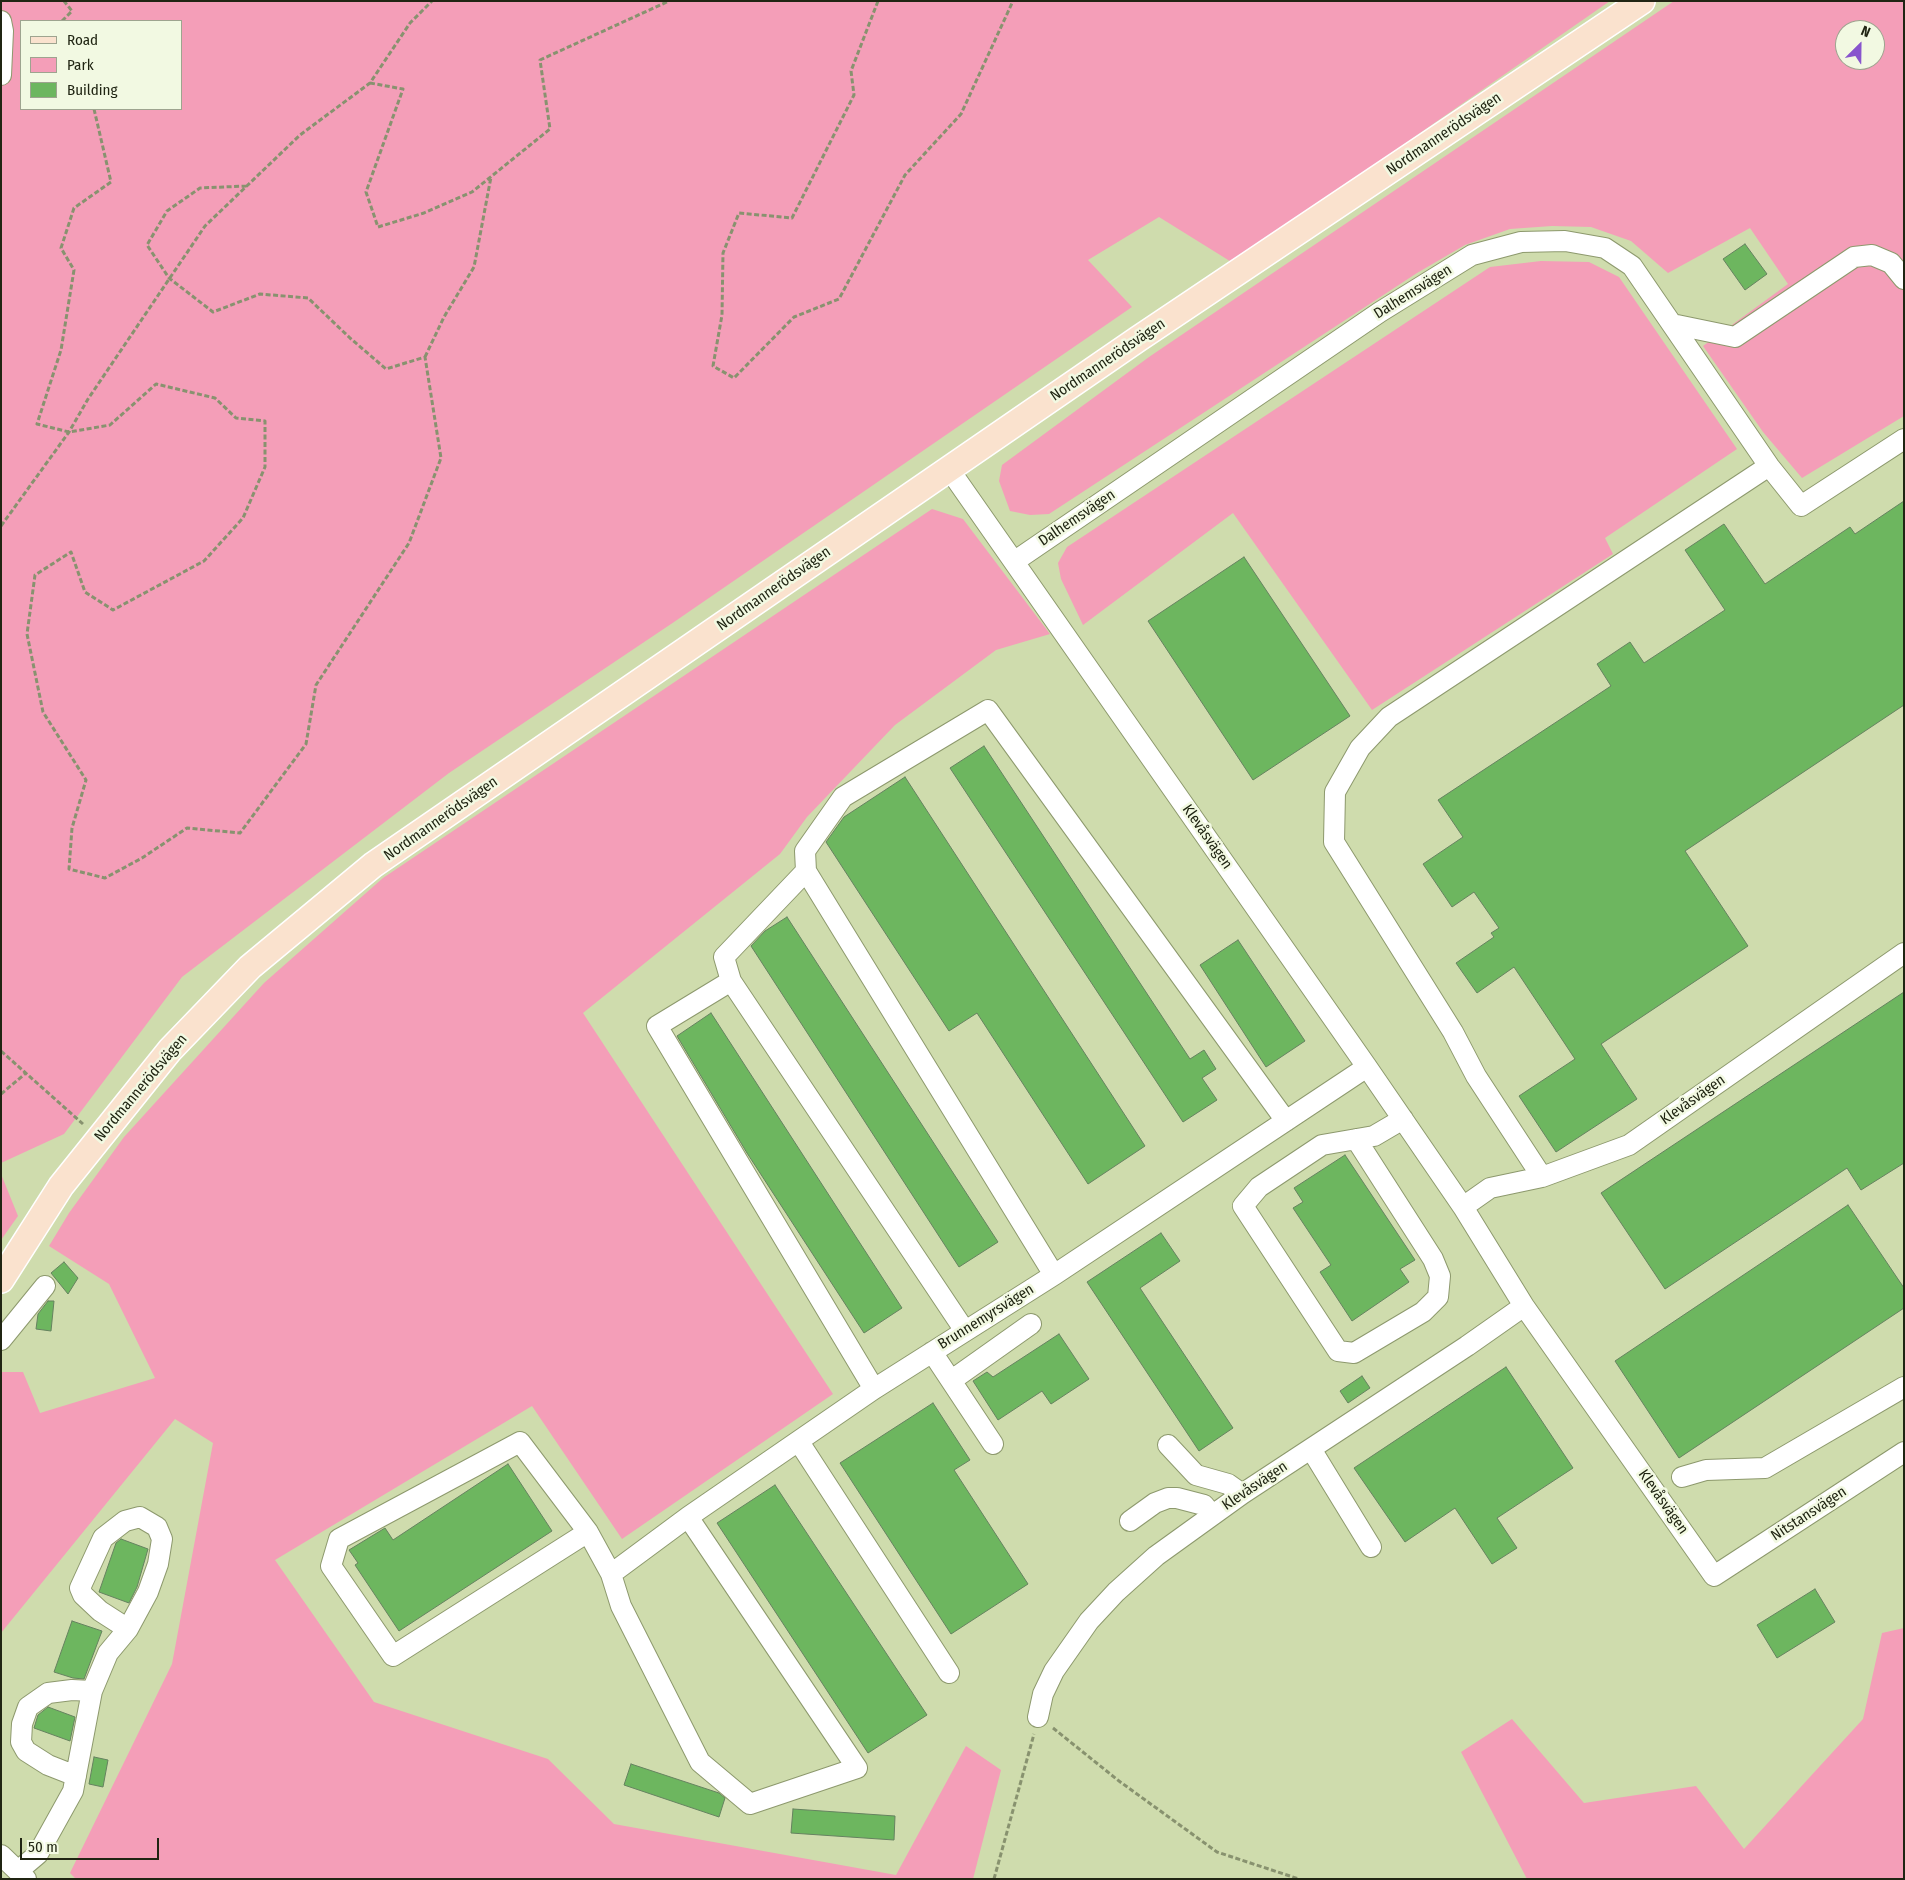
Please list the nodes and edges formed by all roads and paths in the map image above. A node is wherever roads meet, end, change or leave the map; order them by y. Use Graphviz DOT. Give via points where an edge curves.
graph roads {
  1 [pos="64,1"];
  2 [pos="432,1"];
  3 [pos="669,1"];
  4 [pos="878,1"];
  5 [pos="1013,1"];
  6 [pos="1642,1"];
  7 [pos="63,20"];
  8 [pos="1,21"];
  9 [pos="1,74"];
  10 [pos="370,83"];
  11 [pos="94,110"];
  12 [pos="491,176"];
  13 [pos="247,186"];
  14 [pos="169,278"];
  15 [pos="1904,279"];
  16 [pos="1672,324"];
  17 [pos="425,357"];
  18 [pos="69,432"];
  19 [pos="1904,439"];
  20 [pos="1769,466"];
  21 [pos="949,469"];
  22 [pos="1,526"];
  23 [pos="1015,561"];
  24 [pos="806,871"];
  25 [pos="1904,953"];
  26 [pos="731,981"];
  27 [pos="1,1051"];
  28 [pos="1366,1067"];
  29 [pos="26,1073"];
  30 [pos="1,1094"];
  31 [pos="1402,1119"];
  32 [pos="1286,1121"];
  33 [pos="100,1136"];
  34 [pos="1356,1139"];
  35 [pos="1542,1178"];
  36 [pos="1463,1207"];
  37 [pos="1054,1274"];
  38 [pos="1,1280"];
  39 [pos="45,1286"];
  40 [pos="1524,1306"];
  41 [pos="1031,1324"];
  42 [pos="965,1331"];
  43 [pos="1,1340"];
  44 [pos="932,1352"];
  45 [pos="952,1380"];
  46 [pos="1904,1387"];
  47 [pos="874,1389"];
  48 [pos="799,1442"];
  49 [pos="993,1444"];
  50 [pos="1168,1444"];
  51 [pos="1310,1449"];
  52 [pos="1904,1452"];
  53 [pos="1682,1477"];
  54 [pos="1242,1494"];
  55 [pos="1212,1515"];
  56 [pos="688,1517"];
  57 [pos="1130,1520"];
  58 [pos="588,1532"];
  59 [pos="1371,1547"];
  60 [pos="611,1574"];
  61 [pos="1714,1576"];
  62 [pos="128,1629"];
  63 [pos="949,1674"];
  64 [pos="92,1691"];
  65 [pos="1038,1717"];
  66 [pos="76,1776"];
  67 [pos="1,1855"];
  68 [pos="22,1875"];
  69 [pos="994,1879"];
  70 [pos="1299,1879"];
  1 -- 7 [label="path" via="72,11"];
  2 -- 10 [label="path" via="410,23"];
  3 -- 12 [label="path" via="540,60 550,128"];
  4 -- 5 [label="path" via="851,71 854,95 792,218 739,213 722,253 722,315 712,366 734,378 794,317 839,299 905,176 961,114"];
  6 -- 21 [label="main road, Nordmannerödsvägen"];
  8 -- 9 [label="street"];
  10 -- 12 [label="path" via="402,89 366,192 378,227 424,213 472,192"];
  10 -- 13 [label="path" via="300,136"];
  11 -- 18 [label="path" via="111,182 74,208 61,248 74,270 61,350 37,424"];
  12 -- 17 [label="path" via="474,267"];
  13 -- 14 [label="path" via="205,226"];
  13 -- 14 [label="path" via="200,188 167,212 147,245"];
  14 -- 17 [label="path" via="213,312 260,294 308,298 386,368"];
  14 -- 18 [label="path"];
  15 -- 16 [label="street" via="1891,263 1872,255 1854,257 1735,337"];
  16 -- 20 [label="street, Dalhemsvägen"];
  16 -- 23 [label="street, Dalhemsvägen" via="1632,266 1605,248 1565,241 1521,242 1472,255 1380,312"];
  17 -- 18 [label="path" via="441,458 408,543 316,684 306,744 240,833 187,828 105,878 70,869 72,828 86,780 43,712 27,634 35,575 71,552 85,592 113,610 204,561 243,518 265,466 265,421 236,418 214,398 156,384 110,425"];
  18 -- 22 [label="path"];
  19 -- 20 [label="street, Dalhemsvägen" via="1801,506"];
  20 -- 35 [label="street" via="1389,717 1360,748 1335,792 1334,842"];
  21 -- 23 [label="street, Klevåsvägen"];
  21 -- 33 [label="main road, Nordmannerödsvägen" via="373,865 250,967 170,1050"];
  23 -- 28 [label="street, Klevåsvägen"];
  24 -- 26 [label="street" via="724,957"];
  24 -- 32 [label="street" via="805,852 843,798 988,710"];
  24 -- 37 [label="street"];
  25 -- 35 [label="street, Klevåsvägen" via="1629,1145"];
  26 -- 42 [label="street"];
  26 -- 47 [label="street" via="657,1026"];
  27 -- 29 [label="path"];
  28 -- 31 [label="street, Klevåsvägen"];
  28 -- 32 [label="street, Brunnemyrsvägen"];
  29 -- 30 [label="path"];
  29 -- 33 [label="path"];
  31 -- 34 [label="street" via="1374,1136"];
  31 -- 36 [label="street, Klevåsvägen"];
  32 -- 37 [label="street, Brunnemyrsvägen"];
  33 -- 38 [label="main road, Nordmannerödsvägen" via="61,1186"];
  34 -- 34 [label="street" via="1433,1259 1440,1276 1438,1297 1423,1312 1354,1353 1338,1351 1242,1206 1259,1187 1322,1145"];
  35 -- 36 [label="street, Klevåsvägen" via="1490,1188"];
  36 -- 40 [label="street, Klevåsvägen"];
  37 -- 42 [label="street, Brunnemyrsvägen"];
  39 -- 43 [label="street"];
  40 -- 51 [label="street, Klevåsvägen"];
  40 -- 61 [label="street, Klevåsvägen"];
  41 -- 45 [label="street"];
  42 -- 44 [label="street, Brunnemyrsvägen"];
  44 -- 45 [label="street"];
  44 -- 47 [label="street, Brunnemyrsvägen"];
  45 -- 49 [label="street"];
  46 -- 53 [label="street" via="1765,1468 1706,1470"];
  47 -- 48 [label="street, Brunnemyrsvägen"];
  48 -- 56 [label="street, Brunnemyrsvägen"];
  48 -- 63 [label="street"];
  50 -- 54 [label="street" via="1196,1475 1228,1484"];
  51 -- 54 [label="street, Klevåsvägen"];
  51 -- 59 [label="street"];
  52 -- 61 [label="street, Nitstansvägen"];
  54 -- 55 [label="street, Klevåsvägen"];
  55 -- 57 [label="street" via="1204,1505 1168,1498"];
  55 -- 65 [label="street, Klevåsvägen" via="1156,1556 1089,1621 1054,1671 1043,1694"];
  56 -- 60 [label="street, Brunnemyrsvägen"];
  56 -- 60 [label="street" via="857,1768 750,1804 700,1762 621,1606"];
  58 -- 58 [label="street" via="520,1442 339,1539 332,1566 393,1656"];
  58 -- 60 [label="street"];
  62 -- 62 [label="street" via="148,1592 162,1540 157,1527 140,1518 124,1521 103,1538 80,1588 100,1611"];
  62 -- 64 [label="street" via="108,1653"];
  64 -- 66 [label="street"];
  64 -- 66 [label="street" via="48,1693 28,1706 22,1724 21,1742 26,1751 48,1765"];
  65 -- 69 [label="path"];
  65 -- 70 [label="path" via="1216,1852"];
  66 -- 68 [label="street" via="73,1791 55,1826"];
  67 -- 68 [label="street"];
}
